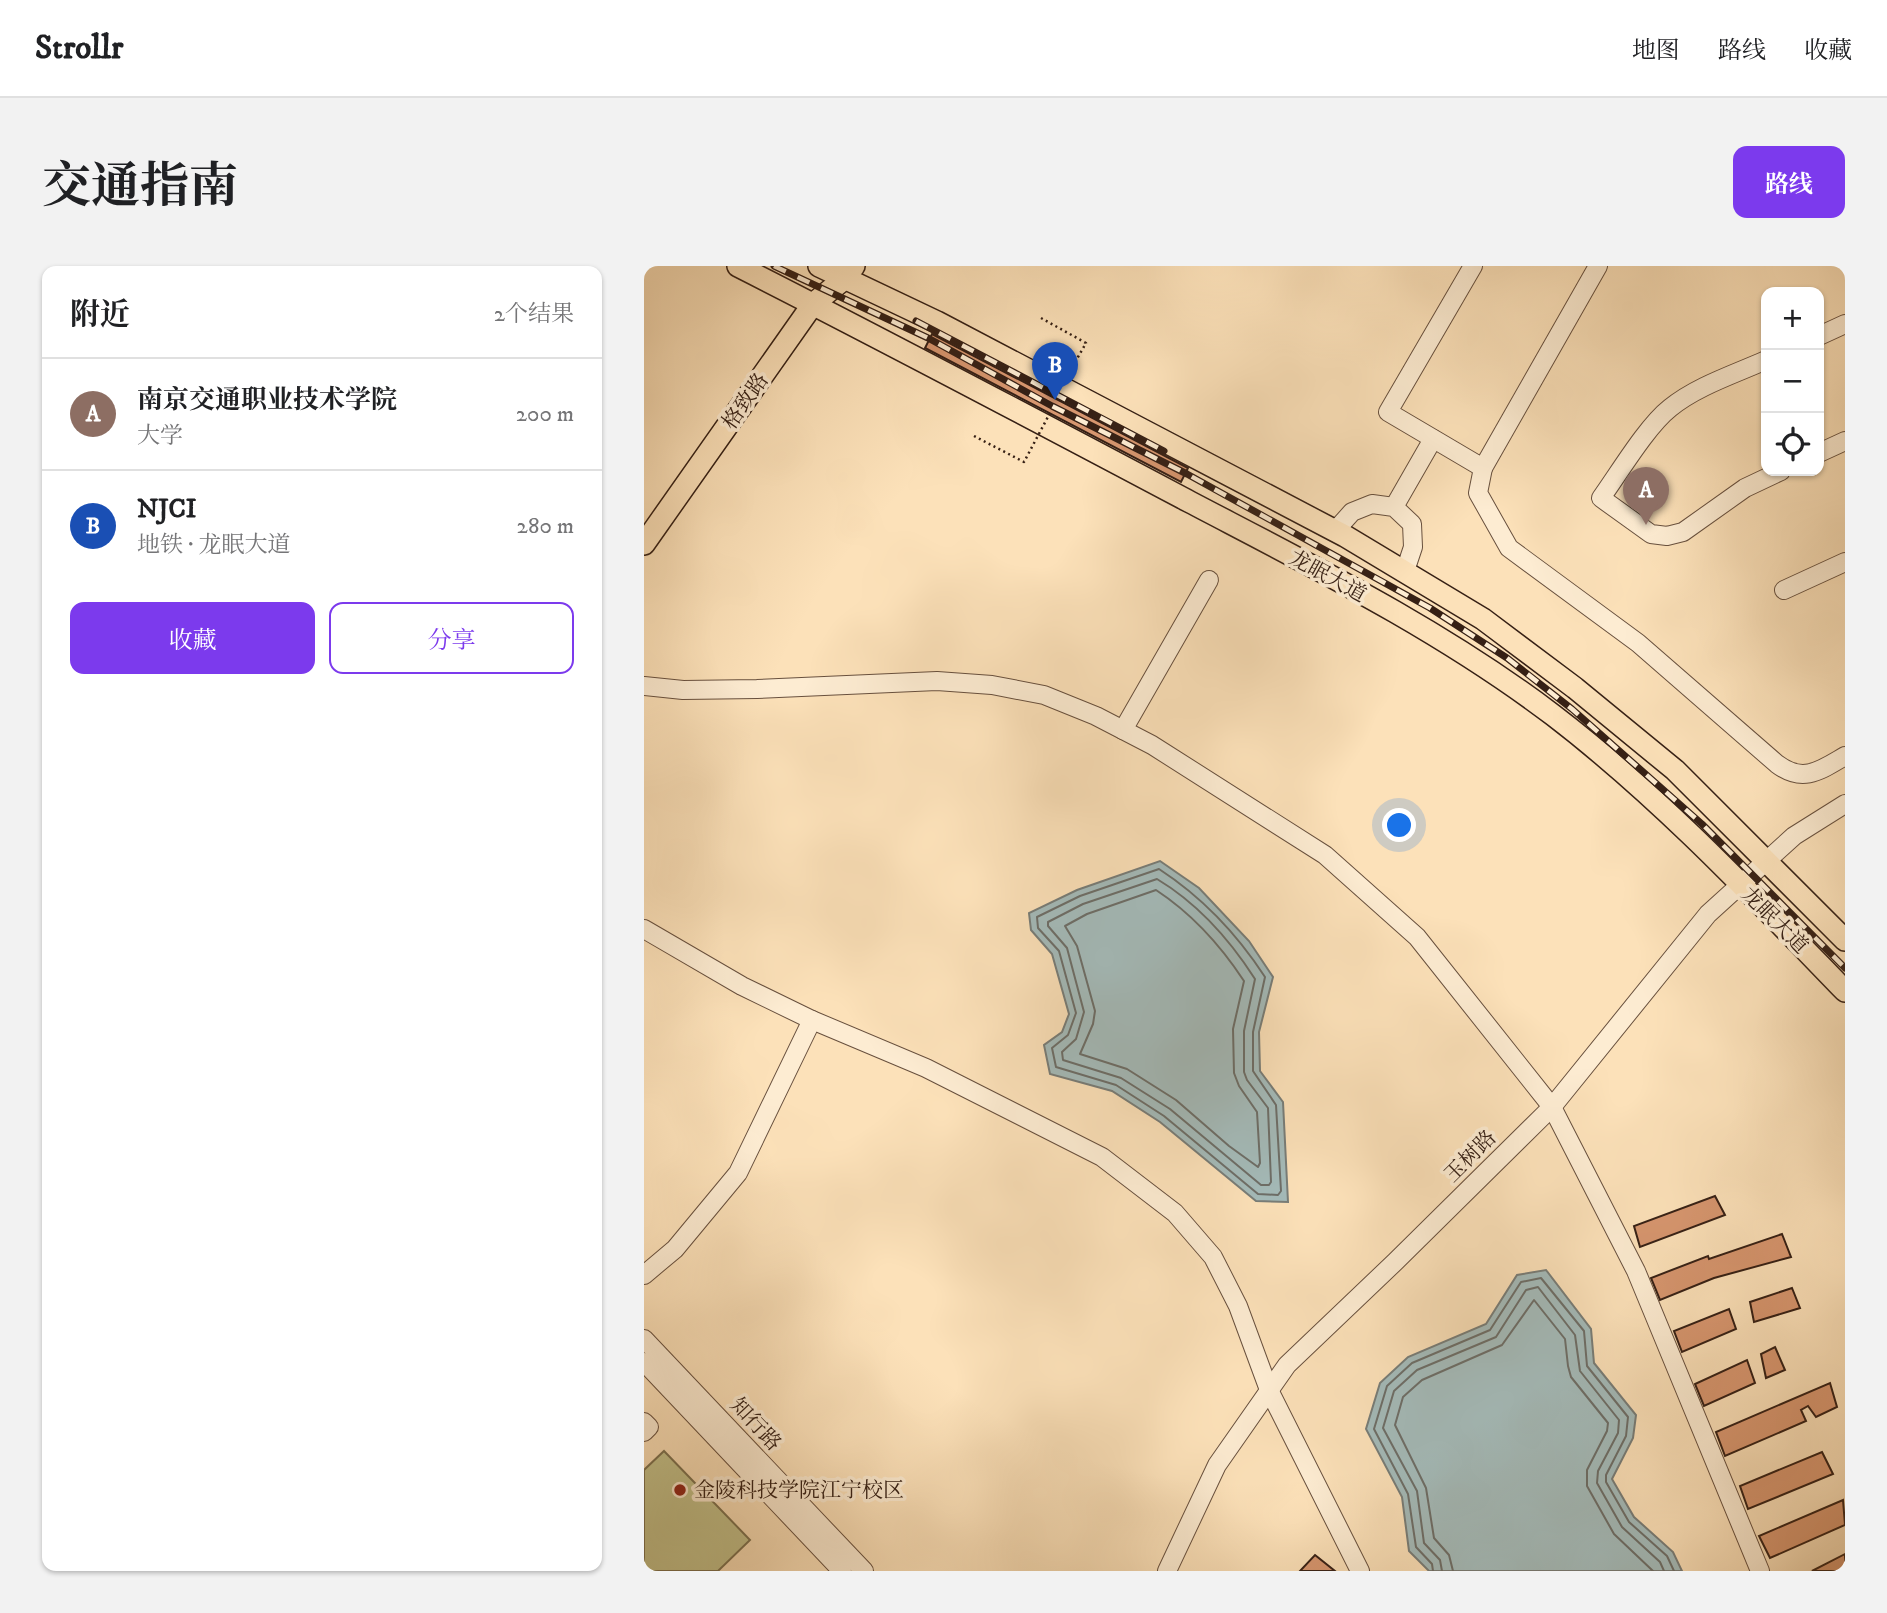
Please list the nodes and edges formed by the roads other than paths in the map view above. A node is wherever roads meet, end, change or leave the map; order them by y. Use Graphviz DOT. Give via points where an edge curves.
graph roads {
  1 [pos="738,266"];
  2 [pos="819,266"];
  3 [pos="1472,266"];
  4 [pos="1598,266"];
  5 [pos="849,273"];
  6 [pos="813,304"];
  7 [pos="1845,324"];
  8 [pos="1824,334"];
  9 [pos="1761,362"];
  10 [pos="1433,439"];
  11 [pos="1845,441"];
  12 [pos="1824,451"];
  13 [pos="1483,468"];
  14 [pos="1770,476"];
  15 [pos="1394,507"];
  16 [pos="1335,531"];
  17 [pos="644,544"];
  18 [pos="1845,562"];
  19 [pos="1405,571"];
  20 [pos="1209,580"];
  21 [pos="1784,590"];
  22 [pos="644,686"];
  23 [pos="1123,730"];
  24 [pos="1845,756"];
  25 [pos="1845,804"];
  26 [pos="1767,861"];
  27 [pos="1741,884"];
  28 [pos="644,929"];
  29 [pos="1845,940"];
  30 [pos="1845,990"];
  31 [pos="811,1020"];
  32 [pos="1552,1107"];
  33 [pos="644,1275"];
  34 [pos="644,1339"];
  35 [pos="644,1362"];
  36 [pos="1269,1390"];
  37 [pos="644,1422"];
  38 [pos="644,1432"];
  39 [pos="842,1571"];
  40 [pos="864,1571"];
  41 [pos="1167,1571"];
  42 [pos="1360,1571"];
  43 [pos="1760,1571"];
  1 -- 6 [label="main road, 龙眠大道"];
  2 -- 5 [label="main road, 龙眠大道"];
  3 -- 10 [label="street" via="1388,412"];
  4 -- 13 [label="street"];
  5 -- 6 [label="main road, 格致路"];
  5 -- 16 [label="main road, 龙眠大道"];
  6 -- 17 [label="main road, 格致路"];
  6 -- 27 [label="main road, 龙眠大道" via="1325,573 1467,654 1554,716 1646,793"];
  7 -- 8 [label="street"];
  9 -- 14 [label="street" via="1669,409 1601,498 1651,534 1667,536 1683,532 1745,488"];
  10 -- 13 [label="street"];
  10 -- 15 [label="street"];
  11 -- 12 [label="street"];
  13 -- 24 [label="street" via="1478,493 1509,548 1648,651 1787,772 1800,775"];
  15 -- 16 [label="street" via="1372,503 1352,512"];
  15 -- 19 [label="street" via="1412,524 1413,547"];
  16 -- 19 [label="main road, 龙眠大道"];
  18 -- 21 [label="street"];
  19 -- 26 [label="main road, 龙眠大道" via="1483,619 1575,688 1675,769"];
  20 -- 23 [label="street"];
  22 -- 23 [label="street" via="757,689 937,681 992,685 1044,695"];
  23 -- 32 [label="street" via="1325,855 1417,937"];
  25 -- 26 [label="street, 玉树路" via="1794,836"];
  26 -- 27 [label="street, 玉树路"];
  26 -- 29 [label="main road, 龙眠大道"];
  27 -- 30 [label="main road, 龙眠大道"];
  27 -- 32 [label="street, 玉树路" via="1708,914"];
  28 -- 31 [label="street"];
  31 -- 33 [label="street" via="738,1173 675,1249"];
  31 -- 36 [label="street" via="926,1068 1102,1157 1175,1213 1213,1257 1238,1306"];
  32 -- 36 [label="street, 玉树路" via="1287,1365"];
  32 -- 43 [label="street" via="1636,1270"];
  34 -- 40 [label="street, 知行路"];
  35 -- 39 [label="street, 知行路"];
  36 -- 41 [label="street, 玉树路" via="1217,1465"];
  36 -- 42 [label="street"];
  37 -- 38 [label="street" via="649,1427"];
}
